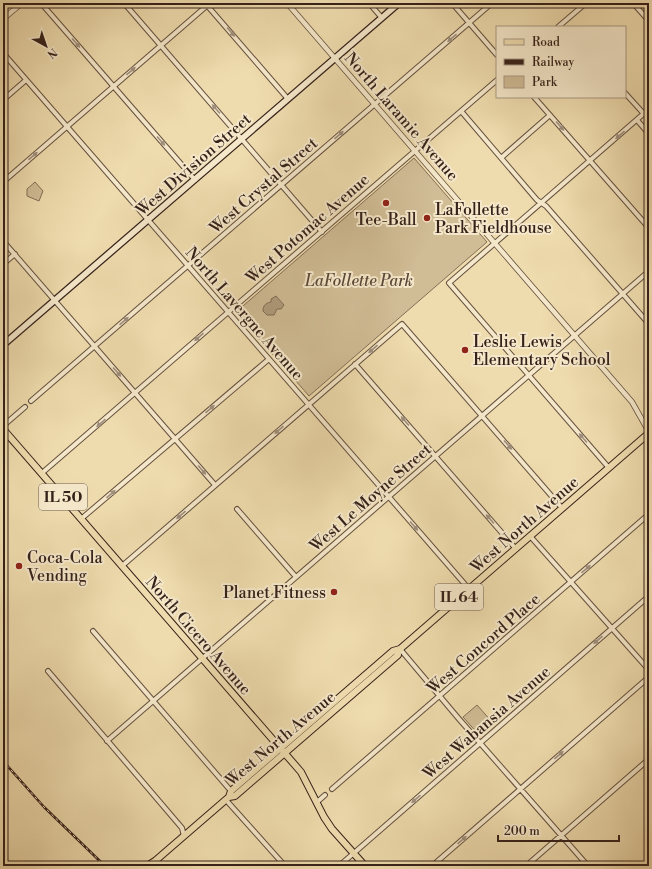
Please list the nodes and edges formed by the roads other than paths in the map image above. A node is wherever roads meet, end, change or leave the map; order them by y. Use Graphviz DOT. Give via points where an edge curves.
graph roads {
  1 [pos="22,3"];
  2 [pos="41,3"];
  3 [pos="124,3"];
  4 [pos="287,3"];
  5 [pos="369,3"];
  6 [pos="399,3"];
  7 [pos="452,3"];
  8 [pos="492,3"];
  9 [pos="586,3"];
  10 [pos="633,3"];
  11 [pos="208,4"];
  12 [pos="382,18"];
  13 [pos="3,19"];
  14 [pos="649,21"];
  15 [pos="564,22"];
  16 [pos="469,23"];
  17 [pos="559,26"];
  18 [pos="567,26"];
  19 [pos="161,46"];
  20 [pos="3,53"];
  21 [pos="496,53"];
  22 [pos="335,59"];
  23 [pos="26,80"];
  24 [pos="496,81"];
  25 [pos="114,86"];
  26 [pos="626,94"];
  27 [pos="535,98"];
  28 [pos="288,99"];
  29 [pos="3,100"];
  30 [pos="375,104"];
  31 [pos="649,109"];
  32 [pos="462,111"];
  33 [pos="644,114"];
  34 [pos="550,115"];
  35 [pos="637,120"];
  36 [pos="67,127"];
  37 [pos="649,134"];
  38 [pos="242,139"];
  39 [pos="415,151"];
  40 [pos="501,158"];
  41 [pos="590,160"];
  42 [pos="195,180"];
  43 [pos="3,182"];
  44 [pos="282,185"];
  45 [pos="542,202"];
  46 [pos="148,220"];
  47 [pos="649,228"];
  48 [pos="322,232"];
  49 [pos="3,241"];
  50 [pos="495,243"];
  51 [pos="15,254"];
  52 [pos="3,264"];
  53 [pos="188,266"];
  54 [pos="649,271"];
  55 [pos="623,293"];
  56 [pos="55,300"];
  57 [pos="228,312"];
  58 [pos="649,324"];
  59 [pos="575,335"];
  60 [pos="3,345"];
  61 [pos="95,347"];
  62 [pos="269,359"];
  63 [pos="355,364"];
  64 [pos="529,375"];
  65 [pos="135,393"];
  66 [pos="31,401"];
  67 [pos="309,404"];
  68 [pos="25,407"];
  69 [pos="482,416"];
  70 [pos="3,427"];
  71 [pos="649,432"];
  72 [pos="175,439"];
  73 [pos="435,456"];
  74 [pos="609,468"];
  75 [pos="42,473"];
  76 [pos="215,485"];
  77 [pos="389,497"];
  78 [pos="562,508"];
  79 [pos="237,509"];
  80 [pos="649,514"];
  81 [pos="82,519"];
  82 [pos="530,536"];
  83 [pos="516,549"];
  84 [pos="122,566"];
  85 [pos="296,577"];
  86 [pos="571,582"];
  87 [pos="469,589"];
  88 [pos="649,596"];
  89 [pos="612,628"];
  90 [pos="93,631"];
  91 [pos="399,650"];
  92 [pos="202,658"];
  93 [pos="649,670"];
  94 [pos="48,671"];
  95 [pos="649,677"];
  96 [pos="440,696"];
  97 [pos="154,701"];
  98 [pos="107,741"];
  99 [pos="480,743"];
  100 [pos="283,751"];
  101 [pos="649,759"];
  102 [pos="332,789"];
  103 [pos="520,789"];
  104 [pos="229,796"];
  105 [pos="325,796"];
  106 [pos="316,803"];
  107 [pos="561,835"];
  108 [pos="184,836"];
  109 [pos="353,853"];
  110 [pos="154,864"];
  111 [pos="148,866"];
  112 [pos="285,866"];
  113 [pos="338,866"];
  114 [pos="365,866"];
  115 [pos="432,866"];
  116 [pos="526,866"];
  117 [pos="588,866"];
  1 -- 13 [label="street"];
  2 -- 25 [label="street, one-way"];
  3 -- 19 [label="street"];
  4 -- 22 [label="street, North Laramie Avenue"];
  5 -- 12 [label="street"];
  6 -- 12 [label="main road, West Division Street"];
  7 -- 16 [label="street"];
  8 -- 16 [label="street, West Crystal Street"];
  9 -- 15 [label="street"];
  10 -- 14 [label="street"];
  11 -- 19 [label="street"];
  11 -- 28 [label="street, one-way"];
  12 -- 22 [label="main road, West Division Street"];
  15 -- 17 [label="street"];
  15 -- 18 [label="street"];
  16 -- 21 [label="street"];
  16 -- 30 [label="street, West Crystal Street, one-way"];
  25 -- 19 [label="street, one-way"];
  38 -- 19 [label="street, one-way"];
  20 -- 23 [label="street, North Lavergne Avenue"];
  22 -- 28 [label="main road, West Division Street"];
  22 -- 30 [label="street, North Laramie Avenue"];
  23 -- 29 [label="street"];
  23 -- 36 [label="street, North Lavergne Avenue"];
  24 -- 32 [label="street, West Potomac Avenue"];
  25 -- 36 [label="street"];
  25 -- 42 [label="street, one-way"];
  26 -- 33 [label="street"];
  27 -- 34 [label="street"];
  28 -- 38 [label="main road, West Division Street"];
  30 -- 39 [label="street, North Laramie Avenue"];
  44 -- 30 [label="street, West Crystal Street, one-way"];
  31 -- 33 [label="street"];
  32 -- 39 [label="street, West Potomac Avenue"];
  32 -- 40 [label="street"];
  33 -- 35 [label="street"];
  34 -- 40 [label="street"];
  34 -- 41 [label="street, one-way"];
  35 -- 37 [label="street"];
  35 -- 41 [label="street, one-way"];
  43 -- 36 [label="street, one-way"];
  36 -- 46 [label="street, North Lavergne Avenue"];
  38 -- 42 [label="main road, West Division Street"];
  38 -- 44 [label="street"];
  39 -- 48 [label="street, West Potomac Avenue"];
  39 -- 50 [label="street, North Laramie Avenue"];
  40 -- 45 [label="street" via="537,200"];
  41 -- 45 [label="street"];
  41 -- 47 [label="street"];
  42 -- 46 [label="main road, West Division Street"];
  44 -- 48 [label="street"];
  44 -- 53 [label="street, West Crystal Street"];
  45 -- 50 [label="street"];
  45 -- 55 [label="street"];
  46 -- 53 [label="street, North Lavergne Avenue"];
  46 -- 56 [label="main road, West Division Street"];
  48 -- 57 [label="street, West Potomac Avenue"];
  49 -- 51 [label="street"];
  50 -- 59 [label="street, North Laramie Avenue"];
  50 -- 64 [label="street" via="449,283"];
  51 -- 52 [label="street"];
  51 -- 56 [label="street"];
  53 -- 57 [label="street, North Lavergne Avenue"];
  61 -- 53 [label="street, West Crystal Street, one-way"];
  54 -- 55 [label="street, West Le Moyne Street"];
  55 -- 58 [label="street"];
  55 -- 59 [label="street, West Le Moyne Street"];
  56 -- 60 [label="main road, West Division Street"];
  56 -- 61 [label="street"];
  57 -- 62 [label="street, North Lavergne Avenue"];
  57 -- 65 [label="street, West Potomac Avenue, one-way"];
  59 -- 64 [label="street, West Le Moyne Street"];
  59 -- 71 [label="street, North Laramie Avenue" via="636,406"];
  61 -- 65 [label="street, one-way"];
  61 -- 66 [label="street, West Crystal Street"];
  62 -- 67 [label="street, North Lavergne Avenue"];
  72 -- 62 [label="street, one-way"];
  63 -- 67 [label="street"];
  69 -- 63 [label="street, one-way" via="402,324"];
  73 -- 63 [label="street, one-way"];
  64 -- 69 [label="street, West Le Moyne Street"];
  74 -- 64 [label="street, one-way"];
  65 -- 72 [label="street"];
  65 -- 75 [label="street, West Potomac Avenue, one-way"];
  67 -- 76 [label="street, one-way"];
  67 -- 77 [label="street, North Lavergne Avenue"];
  68 -- 70 [label="street"];
  69 -- 73 [label="street, West Le Moyne Street"];
  69 -- 78 [label="street, one-way"];
  70 -- 75 [label="main road, North Cicero Avenue / IL 50"];
  71 -- 74 [label="main road, West North Avenue / IL 64"];
  72 -- 76 [label="street, one-way"];
  81 -- 72 [label="street, one-way"];
  73 -- 77 [label="street, West Le Moyne Street"];
  83 -- 73 [label="street, one-way"];
  74 -- 78 [label="main road, West North Avenue / IL 64"];
  75 -- 81 [label="main road, North Cicero Avenue / IL 50"];
  76 -- 84 [label="street, one-way"];
  77 -- 85 [label="street, West Le Moyne Street"];
  77 -- 87 [label="street, North Lavergne Avenue, one-way"];
  78 -- 82 [label="main road, West North Avenue / IL 64"];
  79 -- 85 [label="street"];
  86 -- 80 [label="street, West Concord Place, one-way"];
  81 -- 84 [label="main road, North Cicero Avenue / IL 50"];
  82 -- 83 [label="main road, West North Avenue / IL 64"];
  82 -- 86 [label="street"];
  83 -- 87 [label="main road, West North Avenue / IL 64"];
  84 -- 92 [label="main road, North Cicero Avenue / IL 50"];
  85 -- 92 [label="street, West Le Moyne Street"];
  86 -- 89 [label="street"];
  86 -- 96 [label="street, West Concord Place"];
  87 -- 91 [label="main road, West North Avenue / IL 64"];
  88 -- 89 [label="street, West Wabansia Avenue"];
  89 -- 93 [label="street"];
  89 -- 99 [label="street, West Wabansia Avenue, one-way"];
  90 -- 97 [label="street"];
  91 -- 96 [label="street"];
  91 -- 100 [label="main road, West North Avenue / IL 64" via="398,655"];
  92 -- 97 [label="street, West Le Moyne Street"];
  92 -- 100 [label="main road, North Cicero Avenue / IL 50"];
  94 -- 98 [label="street"];
  103 -- 95 [label="street, one-way"];
  96 -- 99 [label="street"];
  96 -- 102 [label="street, West Concord Place"];
  97 -- 98 [label="street, West Le Moyne Street"];
  97 -- 104 [label="street"];
  98 -- 108 [label="street" via="181,827"];
  99 -- 103 [label="street"];
  99 -- 109 [label="street, West Wabansia Avenue, one-way"];
  100 -- 104 [label="main road, West North Avenue / IL 64" via="236,796"];
  100 -- 106 [label="main road, North Cicero Avenue / IL 50" via="301,772"];
  101 -- 107 [label="street"];
  103 -- 107 [label="street"];
  115 -- 103 [label="street, one-way"];
  104 -- 108 [label="main road, West North Avenue / IL 64"];
  104 -- 112 [label="street"];
  105 -- 106 [label="street"];
  106 -- 109 [label="main road, North Cicero Avenue / IL 50" via="332,829"];
  107 -- 116 [label="street"];
  107 -- 117 [label="street"];
  108 -- 110 [label="main road, West North Avenue / IL 64"];
  109 -- 113 [label="street, West Wabansia Avenue"];
  109 -- 114 [label="main road, North Cicero Avenue / IL 50"];
  110 -- 111 [label="main road, West North Avenue / IL 64"];
}
